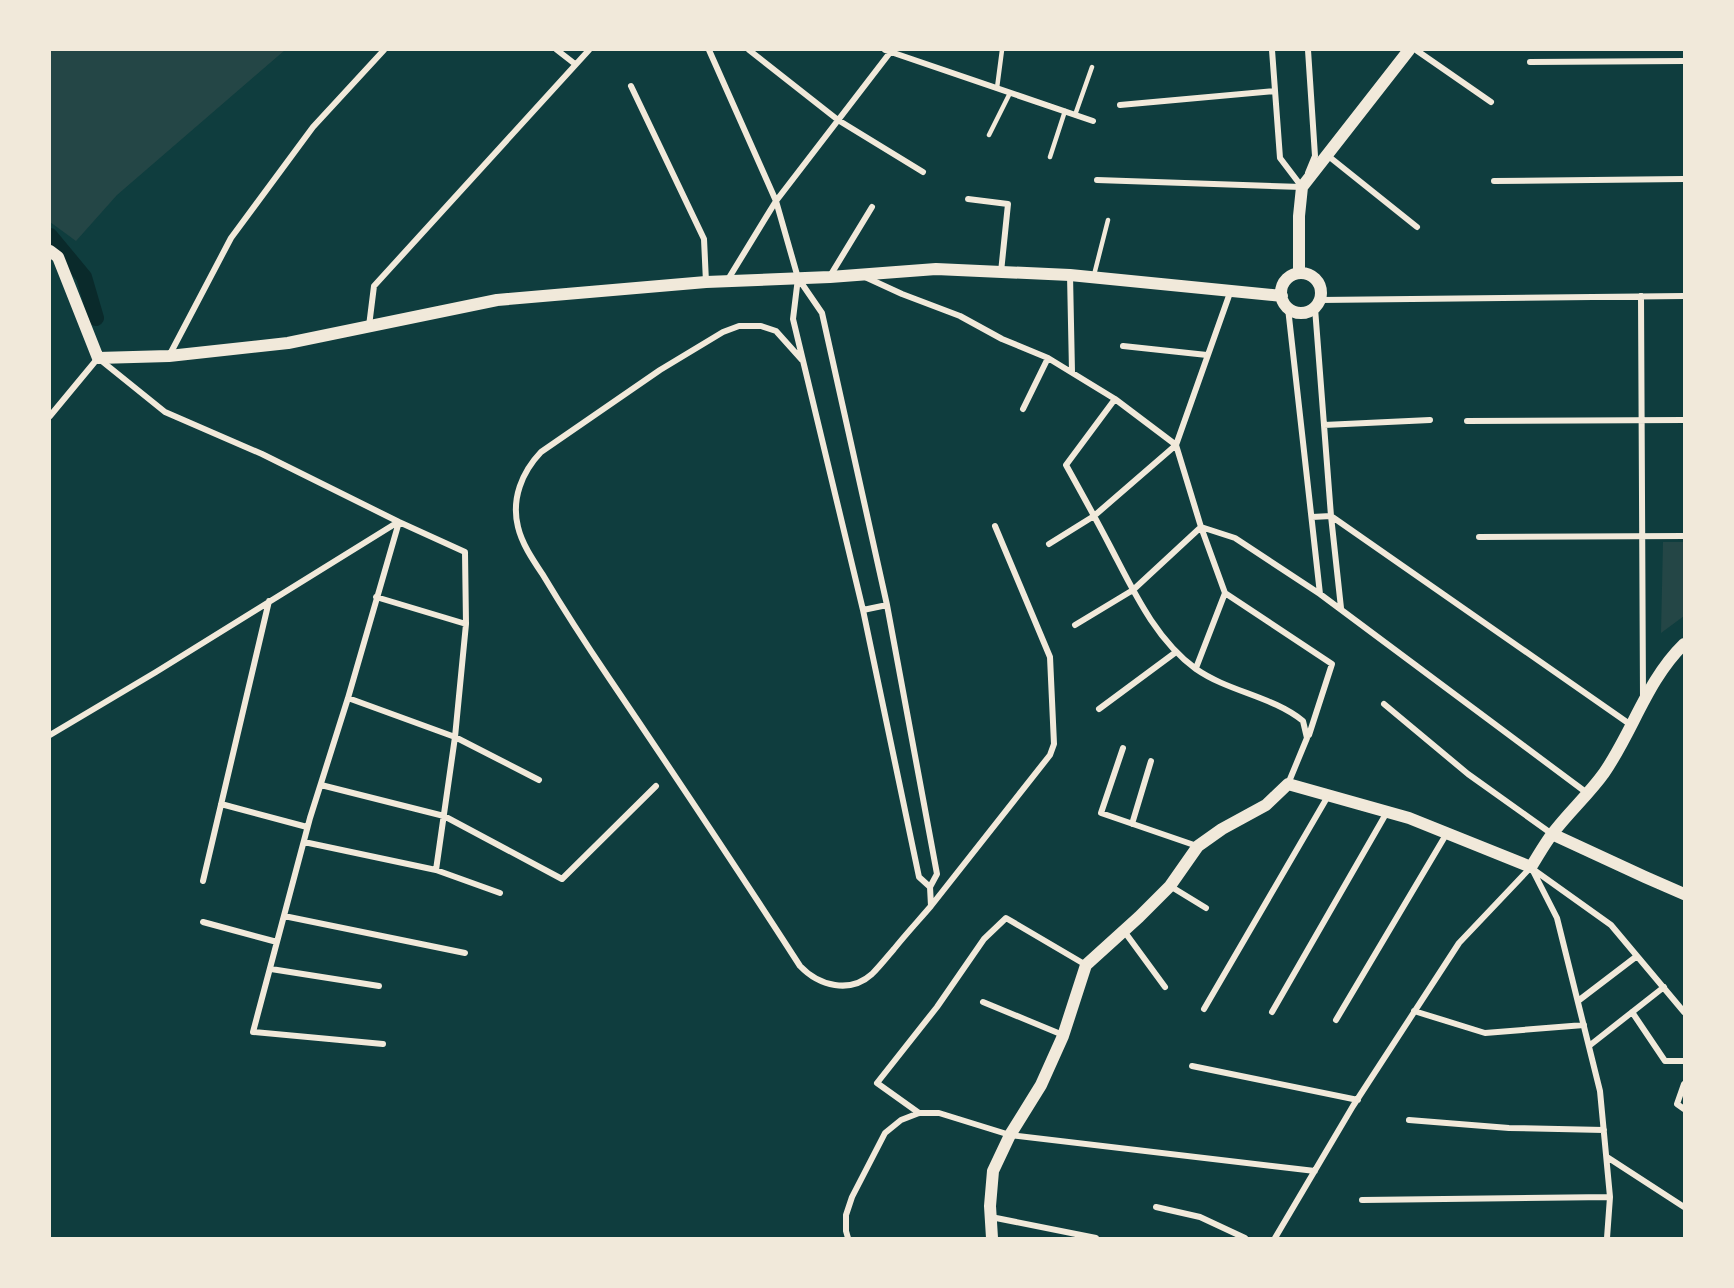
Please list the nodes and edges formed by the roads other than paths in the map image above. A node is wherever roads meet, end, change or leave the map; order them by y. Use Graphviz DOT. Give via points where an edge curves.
graph roads {
  1 [pos="384,50"];
  2 [pos="557,50"];
  3 [pos="589,50"];
  4 [pos="709,50"];
  5 [pos="750,50"];
  6 [pos="889,50"];
  7 [pos="1002,50"];
  8 [pos="1272,50"];
  9 [pos="1308,50"];
  10 [pos="1408,50"];
  11 [pos="1416,50"];
  12 [pos="1684,61"];
  13 [pos="1530,62"];
  14 [pos="575,64"];
  15 [pos="1092,67"];
  16 [pos="631,86"];
  17 [pos="997,88"];
  18 [pos="1275,91"];
  19 [pos="1010,93"];
  20 [pos="1491,102"];
  21 [pos="1120,105"];
  22 [pos="1065,111"];
  23 [pos="1074,115"];
  24 [pos="838,120"];
  25 [pos="1092,121"];
  26 [pos="990,135"];
  27 [pos="1326,154"];
  28 [pos="1050,157"];
  29 [pos="923,172"];
  30 [pos="1684,179"];
  31 [pos="1096,180"];
  32 [pos="1494,181"];
  33 [pos="1302,187"];
  34 [pos="968,199"];
  35 [pos="776,201"];
  36 [pos="872,207"];
  37 [pos="1108,219"];
  38 [pos="1417,227"];
  39 [pos="50,251"];
  40 [pos="1001,272"];
  41 [pos="1299,273"];
  42 [pos="862,275"];
  43 [pos="1071,275"];
  44 [pos="830,277"];
  45 [pos="1093,277"];
  46 [pos="798,279"];
  47 [pos="727,281"];
  48 [pos="706,282"];
  49 [pos="1231,290"];
  50 [pos="1282,296"];
  51 [pos="1641,296"];
  52 [pos="1684,296"];
  53 [pos="1318,304"];
  54 [pos="1288,308"];
  55 [pos="369,326"];
  56 [pos="1123,346"];
  57 [pos="1207,355"];
  58 [pos="169,356"];
  59 [pos="98,358"];
  60 [pos="1048,358"];
  61 [pos="803,360"];
  62 [pos="1072,372"];
  63 [pos="1115,399"];
  64 [pos="1023,409"];
  65 [pos="50,416"];
  66 [pos="1430,420"];
  67 [pos="1642,420"];
  68 [pos="1684,420"];
  69 [pos="1467,421"];
  70 [pos="1324,426"];
  71 [pos="1176,445"];
  72 [pos="1094,516"];
  73 [pos="1331,516"];
  74 [pos="1311,517"];
  75 [pos="399,522"];
  76 [pos="995,526"];
  77 [pos="1200,526"];
  78 [pos="1642,536"];
  79 [pos="1684,536"];
  80 [pos="1479,537"];
  81 [pos="1049,544"];
  82 [pos="1133,590"];
  83 [pos="1225,593"];
  84 [pos="1320,594"];
  85 [pos="376,597"];
  86 [pos="269,601"];
  87 [pos="887,605"];
  88 [pos="1341,608"];
  89 [pos="863,610"];
  90 [pos="466,624"];
  91 [pos="1075,625"];
  92 [pos="1684,644"];
  93 [pos="1176,652"];
  94 [pos="1196,668"];
  95 [pos="348,698"];
  96 [pos="1643,700"];
  97 [pos="1384,704"];
  98 [pos="1098,709"];
  99 [pos="1632,726"];
  100 [pos="50,735"];
  101 [pos="455,737"];
  102 [pos="1308,738"];
  103 [pos="1123,748"];
  104 [pos="1151,761"];
  105 [pos="539,780"];
  106 [pos="1288,784"];
  107 [pos="321,785"];
  108 [pos="656,786"];
  109 [pos="1587,793"];
  110 [pos="1328,796"];
  111 [pos="221,804"];
  112 [pos="1388,812"];
  113 [pos="444,816"];
  114 [pos="1132,824"];
  115 [pos="308,827"];
  116 [pos="1447,833"];
  117 [pos="1552,834"];
  118 [pos="304,842"];
  119 [pos="1198,846"];
  120 [pos="1531,867"];
  121 [pos="436,870"];
  122 [pos="203,881"];
  123 [pos="1170,886"];
  124 [pos="930,887"];
  125 [pos="500,893"];
  126 [pos="1684,894"];
  127 [pos="931,906"];
  128 [pos="1206,908"];
  129 [pos="284,916"];
  130 [pos="203,922"];
  131 [pos="1124,931"];
  132 [pos="277,942"];
  133 [pos="465,953"];
  134 [pos="1637,956"];
  135 [pos="1086,964"];
  136 [pos="271,969"];
  137 [pos="379,986"];
  138 [pos="1165,987"];
  139 [pos="1664,987"];
  140 [pos="1578,1001"];
  141 [pos="983,1002"];
  142 [pos="1204,1009"];
  143 [pos="1414,1011"];
  144 [pos="1272,1012"];
  145 [pos="1632,1012"];
  146 [pos="1684,1012"];
  147 [pos="1336,1020"];
  148 [pos="1584,1025"];
  149 [pos="1063,1036"];
  150 [pos="383,1044"];
  151 [pos="1589,1046"];
  152 [pos="1684,1061"];
  153 [pos="1192,1066"];
  154 [pos="1684,1084"];
  155 [pos="1358,1100"];
  156 [pos="1684,1109"];
  157 [pos="919,1113"];
  158 [pos="1409,1120"];
  159 [pos="1604,1130"];
  160 [pos="1010,1135"];
  161 [pos="1607,1157"];
  162 [pos="1315,1171"];
  163 [pos="1610,1197"];
  164 [pos="1362,1200"];
  165 [pos="1156,1207"];
  166 [pos="1684,1207"];
  167 [pos="991,1217"];
  168 [pos="848,1239"];
  169 [pos="992,1239"];
  170 [pos="1096,1239"];
  171 [pos="1245,1239"];
  172 [pos="1275,1239"];
  173 [pos="1607,1239"];
  1 -- 58 [label="street" via="313,127 231,238"];
  2 -- 14 [label="street"];
  3 -- 14 [label="street"];
  4 -- 35 [label="street"];
  5 -- 24 [label="street"];
  6 -- 17 [label="street"];
  6 -- 24 [label="street"];
  7 -- 17 [label="lane"];
  8 -- 18 [label="street"];
  9 -- 33 [label="street" via="1315,156"];
  10 -- 27 [label="main road"];
  11 -- 20 [label="street"];
  12 -- 13 [label="street"];
  14 -- 55 [label="street" via="374,286"];
  15 -- 23 [label="lane"];
  16 -- 48 [label="street" via="705,239"];
  17 -- 19 [label="street"];
  18 -- 21 [label="street"];
  18 -- 33 [label="street" via="1280,158"];
  19 -- 22 [label="street"];
  19 -- 26 [label="lane"];
  22 -- 23 [label="street"];
  22 -- 28 [label="lane"];
  23 -- 25 [label="street"];
  24 -- 29 [label="street"];
  24 -- 35 [label="street"];
  27 -- 33 [label="main road"];
  27 -- 38 [label="street"];
  30 -- 32 [label="street"];
  31 -- 33 [label="street"];
  33 -- 41 [label="main road"];
  34 -- 40 [label="street" via="1008,204"];
  35 -- 46 [label="street"];
  35 -- 47 [label="street"];
  36 -- 44 [label="street"];
  37 -- 45 [label="lane"];
  39 -- 59 [label="main road" via="58,257"];
  40 -- 42 [label="main road" via="936,269"];
  40 -- 43 [label="main road"];
  41 -- 50 [label="main road" via="1286,281"];
  41 -- 53 [label="main road" via="1317,281 1321,290"];
  42 -- 44 [label="main road"];
  42 -- 60 [label="street"];
  43 -- 45 [label="main road"];
  43 -- 62 [label="street"];
  44 -- 46 [label="main road"];
  45 -- 49 [label="main road"];
  46 -- 47 [label="main road"];
  46 -- 61 [label="street" via="793,319"];
  46 -- 87 [label="street" via="822,313"];
  47 -- 48 [label="main road"];
  48 -- 55 [label="main road" via="497,300"];
  49 -- 50 [label="main road"];
  49 -- 57 [label="street"];
  50 -- 54 [label="main road"];
  51 -- 52 [label="street"];
  51 -- 53 [label="street"];
  51 -- 67 [label="street"];
  53 -- 54 [label="main road" via="1306,312"];
  53 -- 70 [label="street"];
  54 -- 74 [label="street"];
  55 -- 58 [label="main road" via="288,343"];
  56 -- 57 [label="street"];
  57 -- 71 [label="street"];
  58 -- 59 [label="main road"];
  59 -- 65 [label="street"];
  59 -- 75 [label="street" via="165,412 262,454"];
  60 -- 62 [label="street"];
  60 -- 64 [label="street"];
  61 -- 89 [label="street"];
  61 -- 127 [label="street" via="776,331 739,326 723,332 541,452 522,480 517,525 527,550 568,617 808,974 830,985 858,983 871,975"];
  62 -- 63 [label="street"];
  63 -- 71 [label="street"];
  63 -- 72 [label="street" via="1066,465"];
  66 -- 70 [label="street"];
  67 -- 68 [label="street"];
  67 -- 69 [label="street"];
  67 -- 78 [label="street"];
  70 -- 73 [label="street"];
  71 -- 72 [label="street"];
  71 -- 77 [label="street"];
  72 -- 81 [label="street"];
  72 -- 82 [label="street"];
  73 -- 74 [label="street"];
  73 -- 88 [label="street"];
  73 -- 99 [label="street"];
  74 -- 84 [label="street"];
  75 -- 85 [label="street"];
  75 -- 86 [label="street"];
  75 -- 90 [label="street" via="465,552"];
  76 -- 127 [label="street" via="1050,657 1054,744 1050,755"];
  77 -- 82 [label="street"];
  77 -- 83 [label="street"];
  77 -- 84 [label="street" via="1234,538"];
  78 -- 79 [label="street"];
  78 -- 80 [label="street"];
  78 -- 96 [label="street"];
  82 -- 91 [label="street"];
  82 -- 93 [label="street"];
  83 -- 94 [label="street"];
  83 -- 102 [label="street" via="1332,664"];
  84 -- 88 [label="street"];
  85 -- 90 [label="street"];
  85 -- 95 [label="street"];
  86 -- 100 [label="street"];
  86 -- 111 [label="street"];
  87 -- 89 [label="street"];
  87 -- 124 [label="street" via="937,874"];
  88 -- 109 [label="street"];
  89 -- 124 [label="street" via="919,877"];
  90 -- 101 [label="street"];
  92 -- 96 [label="main road"];
  93 -- 94 [label="street"];
  93 -- 98 [label="street"];
  94 -- 102 [label="street" via="1214,680 1295,715 1303,721"];
  95 -- 101 [label="street"];
  95 -- 107 [label="street"];
  96 -- 99 [label="main road"];
  97 -- 117 [label="street" via="1468,774"];
  99 -- 109 [label="main road"];
  101 -- 105 [label="street"];
  101 -- 113 [label="street"];
  102 -- 106 [label="street"];
  103 -- 114 [label="street" via="1101,813"];
  104 -- 114 [label="street"];
  106 -- 110 [label="main road"];
  106 -- 119 [label="main road" via="1266,805"];
  107 -- 113 [label="street"];
  107 -- 115 [label="street"];
  108 -- 113 [label="street" via="562,879"];
  109 -- 117 [label="main road"];
  110 -- 112 [label="main road"];
  110 -- 142 [label="street"];
  111 -- 115 [label="street"];
  111 -- 122 [label="street"];
  112 -- 116 [label="main road"];
  112 -- 144 [label="street"];
  113 -- 121 [label="street"];
  114 -- 119 [label="street"];
  115 -- 118 [label="street"];
  116 -- 120 [label="main road"];
  116 -- 147 [label="street"];
  117 -- 120 [label="main road"];
  117 -- 126 [label="main road"];
  118 -- 121 [label="street"];
  118 -- 129 [label="street"];
  119 -- 123 [label="main road"];
  120 -- 134 [label="street" via="1611,925"];
  120 -- 140 [label="street" via="1557,918"];
  120 -- 143 [label="street" via="1459,943"];
  121 -- 125 [label="street"];
  123 -- 128 [label="street"];
  123 -- 131 [label="main road"];
  124 -- 127 [label="street"];
  129 -- 132 [label="street"];
  129 -- 133 [label="street"];
  130 -- 132 [label="street"];
  131 -- 135 [label="main road"];
  131 -- 138 [label="street"];
  132 -- 136 [label="street"];
  134 -- 139 [label="street"];
  134 -- 140 [label="street"];
  135 -- 149 [label="main road"];
  135 -- 157 [label="street" via="1005,918 984,939 877,1083"];
  136 -- 137 [label="street"];
  136 -- 150 [label="street" via="253,1032"];
  139 -- 145 [label="street"];
  139 -- 146 [label="street"];
  140 -- 148 [label="street"];
  141 -- 149 [label="street"];
  143 -- 148 [label="street" via="1485,1033"];
  143 -- 155 [label="street"];
  145 -- 151 [label="street"];
  145 -- 152 [label="street" via="1665,1061"];
  148 -- 151 [label="street"];
  149 -- 160 [label="main road" via="1041,1086"];
  151 -- 159 [label="street"];
  153 -- 155 [label="street"];
  154 -- 156 [label="street" via="1677,1104"];
  155 -- 162 [label="street"];
  157 -- 160 [label="street" via="939,1113"];
  157 -- 168 [label="street" via="901,1120 885,1133 852,1197 846,1215"];
  158 -- 159 [label="street"];
  159 -- 161 [label="street"];
  160 -- 162 [label="street"];
  160 -- 167 [label="main road" via="993,1171"];
  161 -- 163 [label="street"];
  161 -- 166 [label="street"];
  162 -- 172 [label="street"];
  163 -- 164 [label="street"];
  163 -- 173 [label="street"];
  165 -- 171 [label="street" via="1200,1217"];
  167 -- 169 [label="main road"];
  167 -- 170 [label="street"];
}
